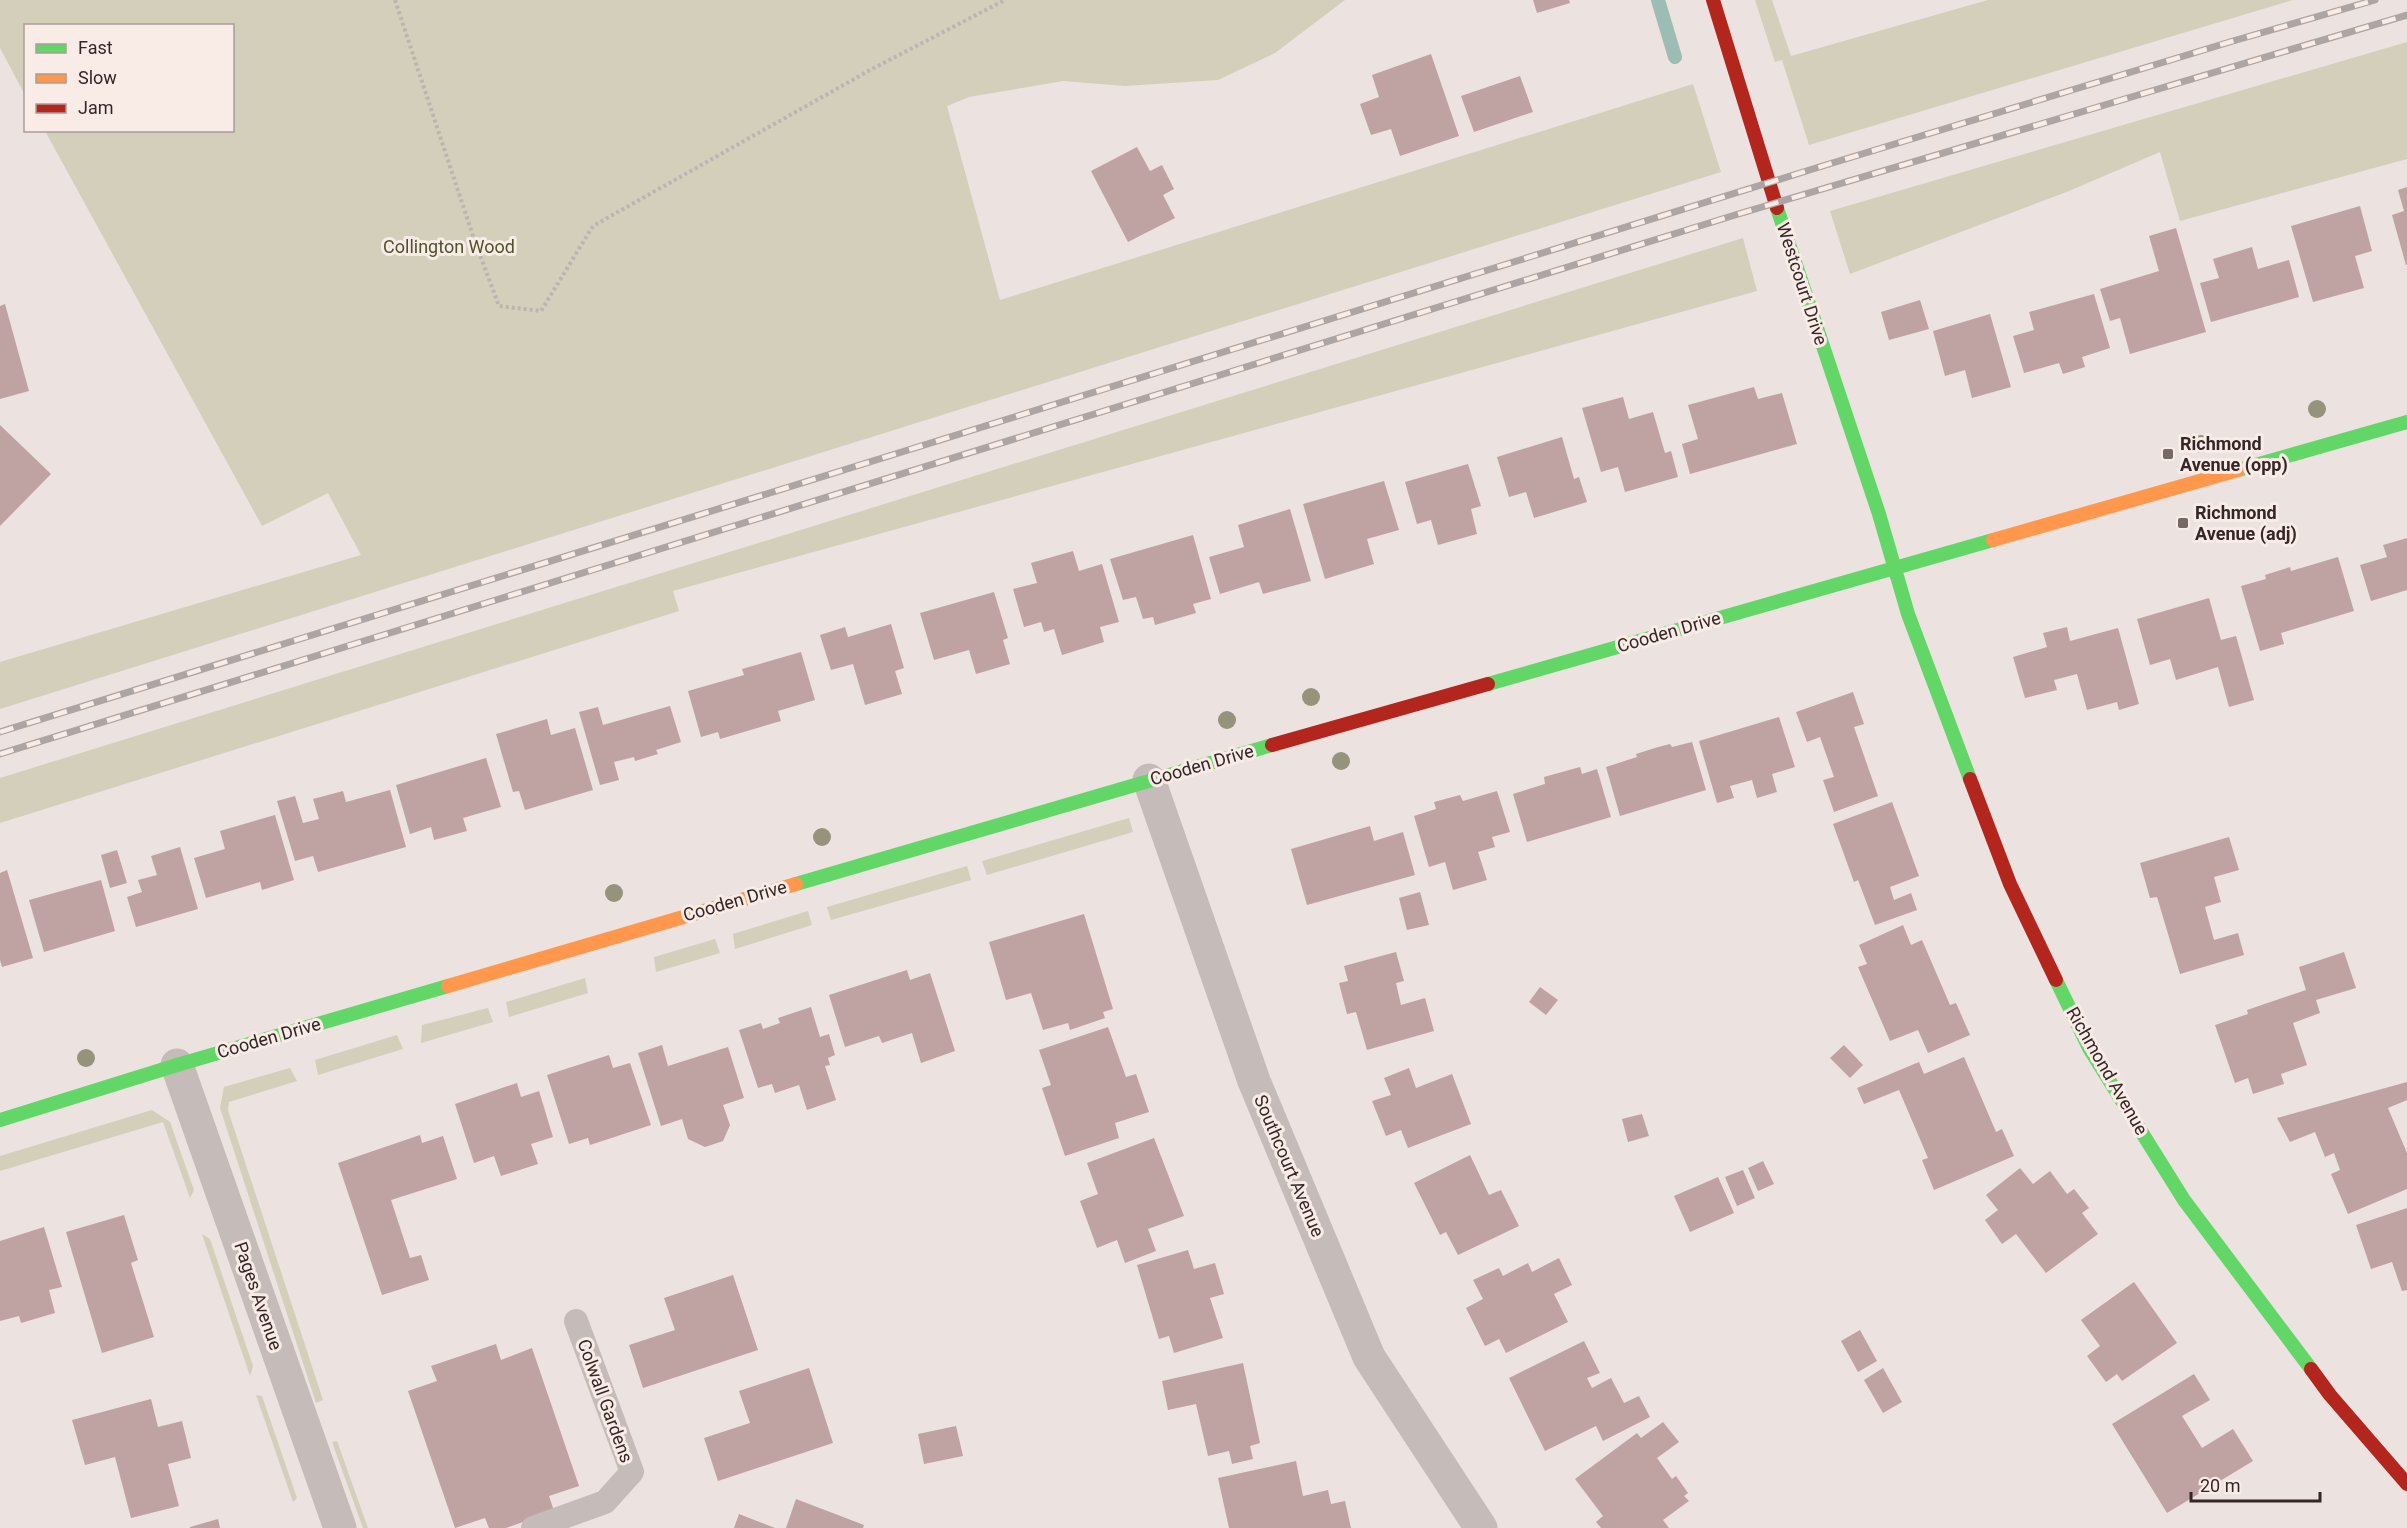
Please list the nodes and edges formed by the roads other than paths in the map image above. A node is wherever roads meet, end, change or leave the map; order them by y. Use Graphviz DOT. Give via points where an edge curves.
graph roads {
  1 [pos="1713,0"];
  2 [pos="2407,422"];
  3 [pos="1895,568"];
  4 [pos="1149,780"];
  5 [pos="177,1065"];
  6 [pos="0,1120"];
  7 [pos="576,1321"];
  8 [pos="2407,1484"];
  9 [pos="340,1528"];
  10 [pos="533,1528"];
  11 [pos="1481,1528"];
  1 -- 3 [label="main road, Westcourt Drive"];
  2 -- 3 [label="main road, Cooden Drive"];
  3 -- 4 [label="main road, Cooden Drive"];
  3 -- 8 [label="main road, Richmond Avenue" via="1935,687 2010,884 2089,1048 2184,1200 2330,1395"];
  4 -- 5 [label="main road, Cooden Drive"];
  4 -- 11 [label="street, Southcourt Avenue" via="1254,1081 1369,1357"];
  5 -- 6 [label="main road, Cooden Drive"];
  5 -- 9 [label="street, Pages Avenue"];
  7 -- 10 [label="lane, Colwall Gardens" via="632,1472 605,1502"];
}
